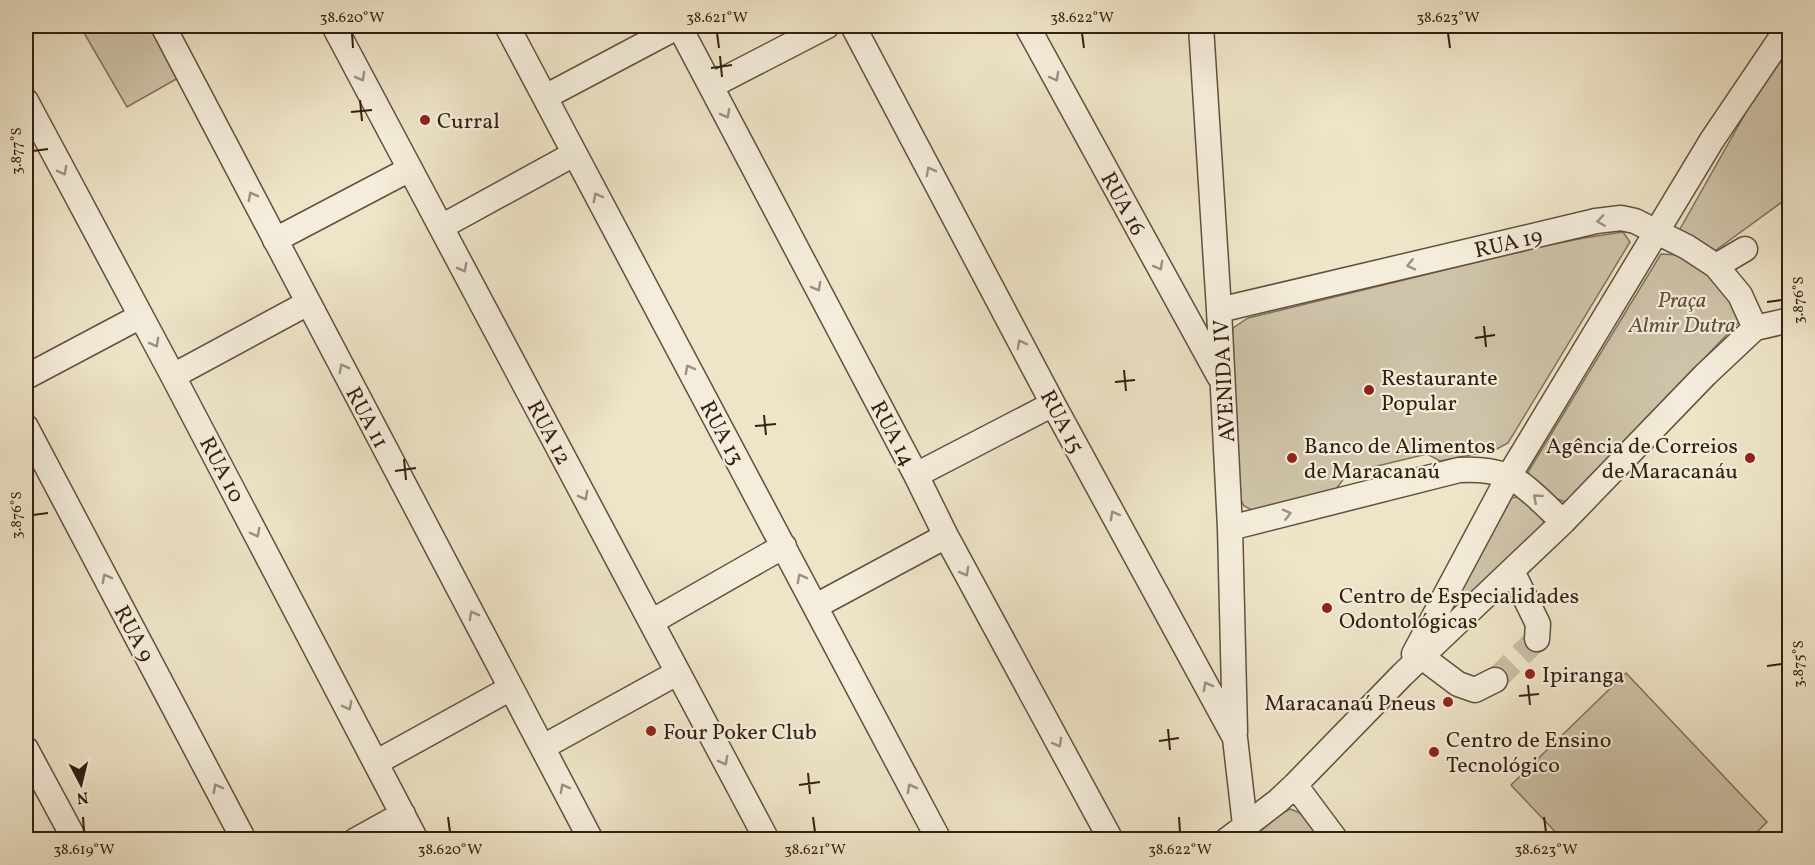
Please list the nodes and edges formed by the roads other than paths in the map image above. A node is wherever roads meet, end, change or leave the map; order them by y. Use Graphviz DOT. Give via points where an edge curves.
graph roads {
  1 [pos="163,26"];
  2 [pos="334,26"];
  3 [pos="507,26"];
  4 [pos="679,26"];
  5 [pos="827,26"];
  6 [pos="852,26"];
  7 [pos="1027,26"];
  8 [pos="1202,26"];
  9 [pos="1790,26"];
  10 [pos="711,86"];
  11 [pos="545,97"];
  12 [pos="26,101"];
  13 [pos="574,154"];
  14 [pos="410,169"];
  15 [pos="441,227"];
  16 [pos="1657,232"];
  17 [pos="276,240"];
  18 [pos="1745,249"];
  19 [pos="1716,266"];
  20 [pos="308,303"];
  21 [pos="1219,310"];
  22 [pos="141,316"];
  23 [pos="1790,320"];
  24 [pos="1755,328"];
  25 [pos="173,376"];
  26 [pos="26,377"];
  27 [pos="1222,380"];
  28 [pos="1053,404"];
  29 [pos="26,427"];
  30 [pos="31,452"];
  31 [pos="916,475"];
  32 [pos="1509,476"];
  33 [pos="1563,522"];
  34 [pos="1230,528"];
  35 [pos="946,536"];
  36 [pos="784,546"];
  37 [pos="1512,571"];
  38 [pos="816,606"];
  39 [pos="651,622"];
  40 [pos="1538,639"];
  41 [pos="1422,657"];
  42 [pos="677,673"];
  43 [pos="1402,675"];
  44 [pos="1495,680"];
  45 [pos="511,688"];
  46 [pos="1235,738"];
  47 [pos="543,747"];
  48 [pos="26,749"];
  49 [pos="377,762"];
  50 [pos="1295,785"];
  51 [pos="403,814"];
  52 [pos="1236,832"];
  53 [pos="235,836"];
  54 [pos="75,840"];
  55 [pos="356,840"];
  56 [pos="416,840"];
  57 [pos="591,840"];
  58 [pos="767,840"];
  59 [pos="939,840"];
  60 [pos="1111,840"];
  61 [pos="1336,840"];
  17 -- 1 [label="street, RUA 11, one-way"];
  2 -- 14 [label="street, RUA 12, one-way"];
  3 -- 11 [label="street, RUA 13"];
  4 -- 10 [label="street, RUA 14"];
  4 -- 11 [label="street"];
  5 -- 10 [label="street"];
  28 -- 6 [label="street, RUA 15, one-way"];
  7 -- 27 [label="street, RUA 16, one-way"];
  8 -- 21 [label="street, AVENIDA IV"];
  9 -- 16 [label="street" via="1712,140"];
  10 -- 31 [label="street, RUA 14, one-way"];
  11 -- 13 [label="street, RUA 13"];
  12 -- 22 [label="street, RUA 10, one-way"];
  13 -- 15 [label="street"];
  36 -- 13 [label="street, RUA 13, one-way"];
  14 -- 15 [label="street, RUA 12"];
  14 -- 17 [label="street"];
  15 -- 39 [label="street, RUA 12, one-way"];
  16 -- 19 [label="street, RUA 19"];
  16 -- 21 [label="street, RUA 19, one-way" via="1628,219 1596,221"];
  16 -- 32 [label="street"];
  17 -- 20 [label="street, RUA 11"];
  18 -- 19 [label="street"];
  19 -- 24 [label="street, RUA 19" via="1740,294"];
  20 -- 25 [label="street"];
  45 -- 20 [label="street, RUA 11, one-way"];
  21 -- 27 [label="street, AVENIDA IV"];
  22 -- 25 [label="street, RUA 10, one-way"];
  22 -- 26 [label="street"];
  23 -- 24 [label="street"];
  24 -- 33 [label="street"];
  25 -- 49 [label="street, RUA 10, one-way"];
  27 -- 34 [label="street, AVENIDA IV"];
  28 -- 31 [label="street"];
  46 -- 28 [label="street, RUA 15, one-way"];
  29 -- 30 [label="street, RUA 9"];
  53 -- 30 [label="street, RUA 9, one-way"];
  31 -- 35 [label="street, RUA 14"];
  33 -- 32 [label="street, one-way"];
  34 -- 32 [label="street, one-way" via="1459,470"];
  32 -- 43 [label="street"];
  33 -- 37 [label="street"];
  34 -- 46 [label="street, AVENIDA IV"];
  35 -- 38 [label="street"];
  35 -- 60 [label="street, RUA 14, one-way"];
  38 -- 36 [label="street, RUA 13, one-way"];
  36 -- 39 [label="street"];
  37 -- 40 [label="street" via="1538,624"];
  37 -- 41 [label="street"];
  59 -- 38 [label="street, RUA 13, one-way"];
  39 -- 42 [label="street, RUA 12"];
  41 -- 43 [label="street"];
  41 -- 44 [label="street" via="1458,684 1475,690"];
  42 -- 47 [label="street"];
  42 -- 58 [label="street, RUA 12, one-way"];
  43 -- 50 [label="street"];
  45 -- 47 [label="street, RUA 11"];
  45 -- 49 [label="street"];
  46 -- 52 [label="street, RUA 15"];
  57 -- 47 [label="street, RUA 11, one-way"];
  48 -- 54 [label="street"];
  49 -- 51 [label="street, RUA 10"];
  50 -- 52 [label="street"];
  50 -- 61 [label="street"];
  51 -- 55 [label="street"];
  51 -- 56 [label="street, RUA 10"];
}
